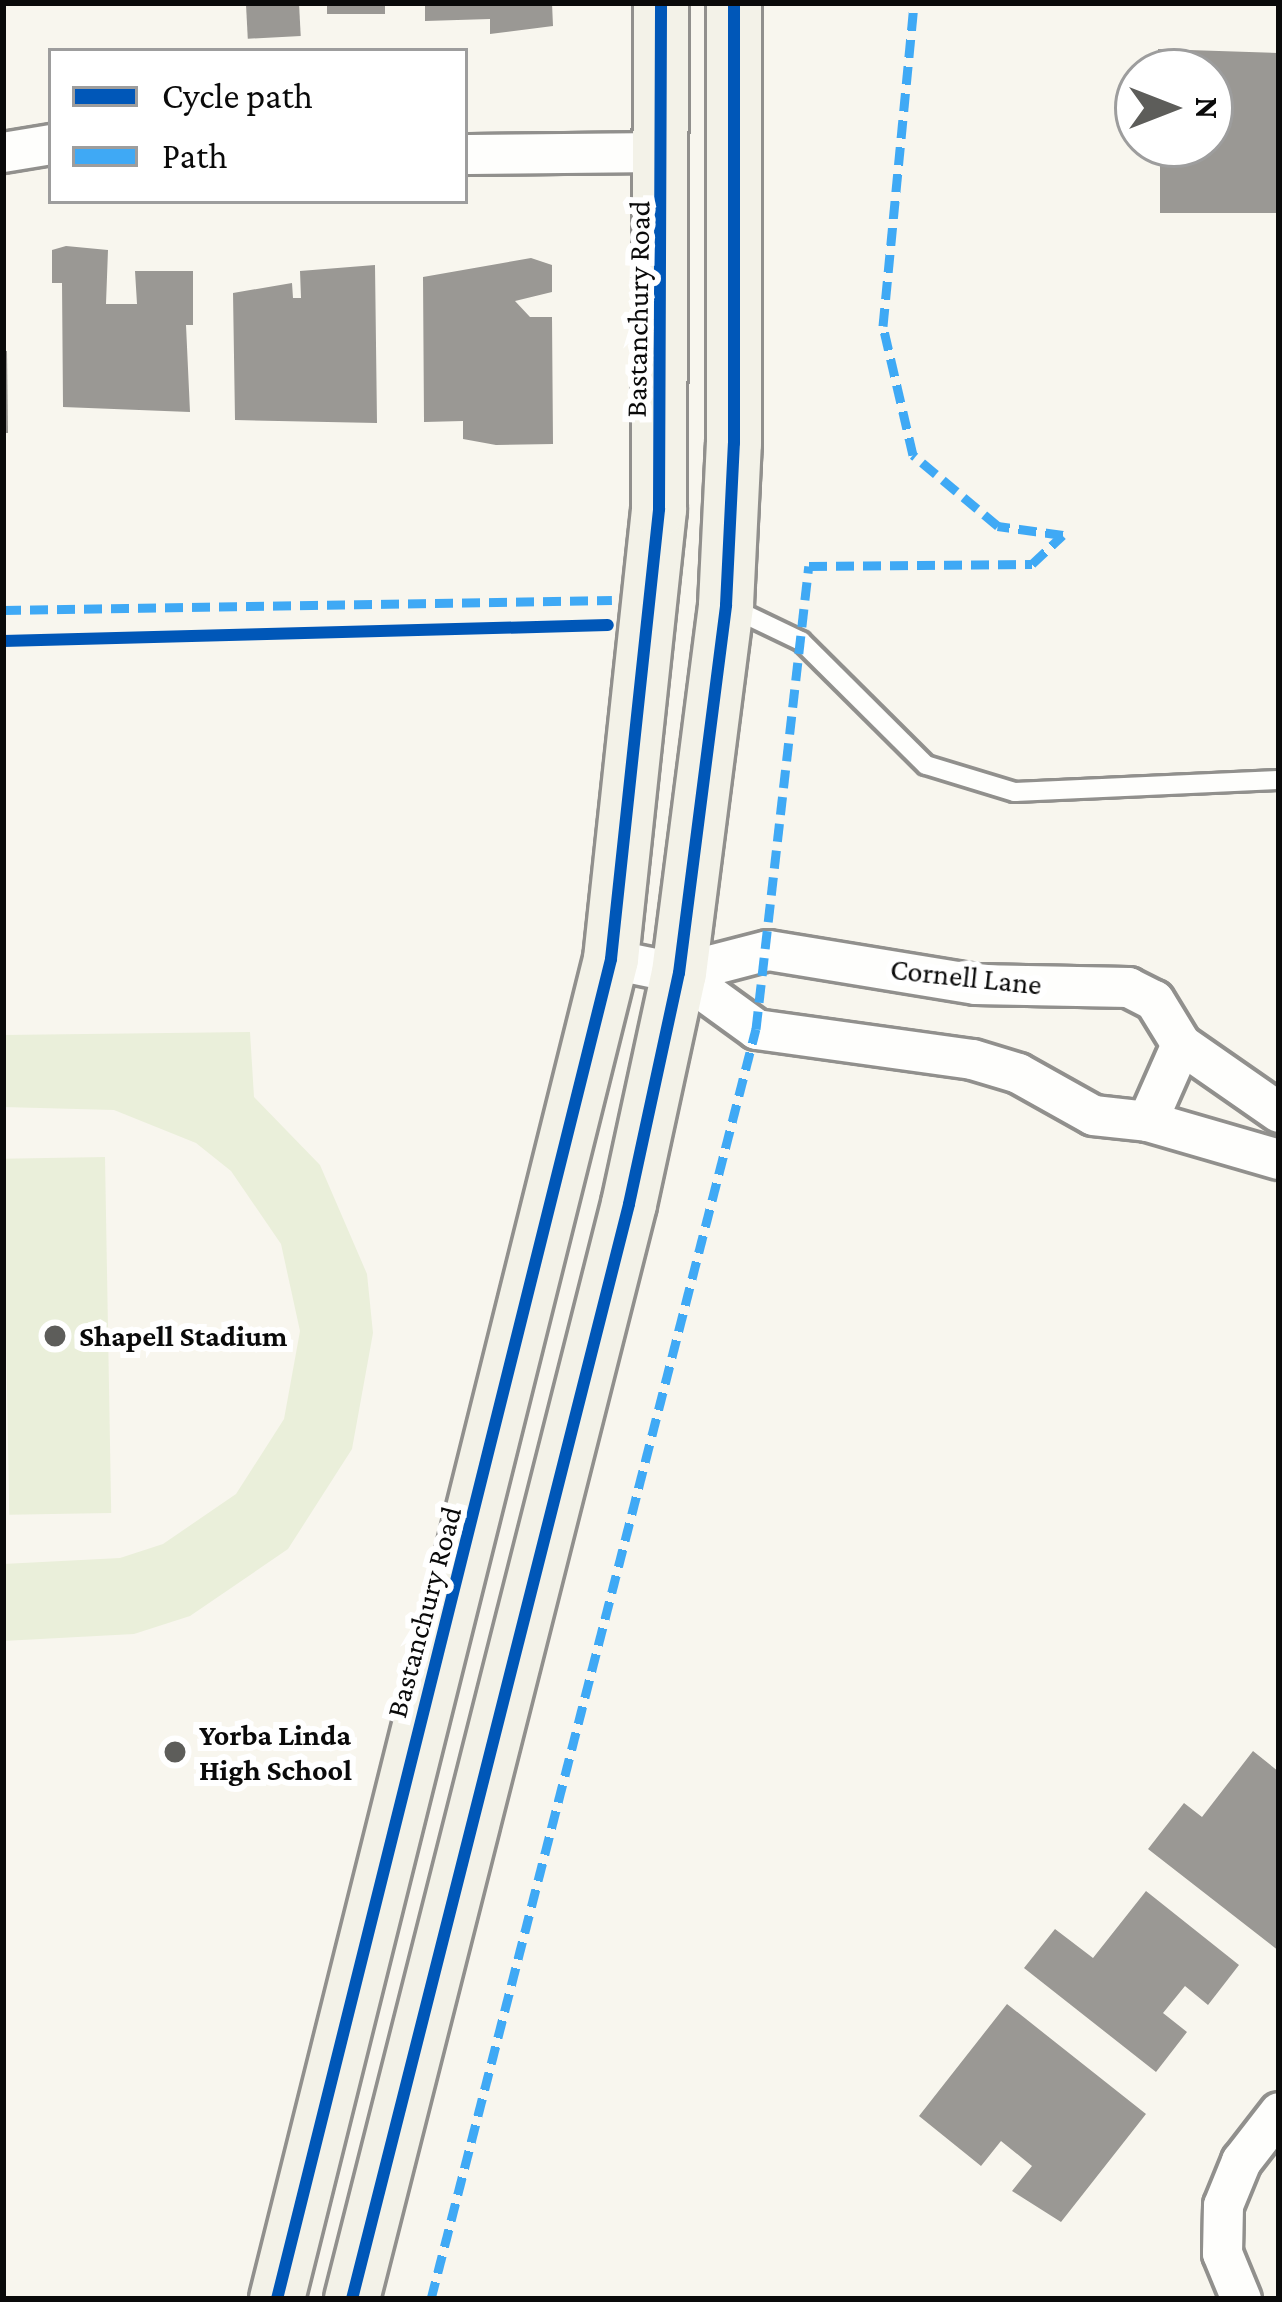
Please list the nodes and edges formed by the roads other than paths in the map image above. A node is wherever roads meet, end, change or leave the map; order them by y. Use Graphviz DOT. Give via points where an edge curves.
graph roads {
  1 [pos="661,3"];
  2 [pos="734,3"];
  3 [pos="48,145"];
  4 [pos="3,152"];
  5 [pos="662,152"];
  6 [pos="468,154"];
  7 [pos="726,605"];
  8 [pos="1278,780"];
  9 [pos="611,959"];
  10 [pos="680,973"];
  11 [pos="1181,1044"];
  12 [pos="1279,1112"];
  13 [pos="1147,1121"];
  14 [pos="1279,1160"];
  15 [pos="335,2050"];
  16 [pos="1279,2112"];
  17 [pos="277,2299"];
  18 [pos="315,2299"];
  19 [pos="352,2299"];
  20 [pos="1241,2299"];
  1 -- 5 [label="main road, Bastanchury Road"];
  2 -- 7 [label="main road"];
  3 -- 4 [label="street"];
  5 -- 6 [label="street"];
  5 -- 9 [label="main road, Bastanchury Road" via="659,509"];
  7 -- 8 [label="lane" via="801,640 926,766 1015,792"];
  7 -- 10 [label="main road"];
  9 -- 10 [label="street, Cornell Lane"];
  9 -- 15 [label="main road, Bastanchury Road" via="556,1203"];
  10 -- 11 [label="street, Cornell Lane" via="768,950 975,984 1128,987 1154,1000"];
  10 -- 13 [label="street, Cornell Lane" via="755,1029 972,1059 1018,1073 1093,1115"];
  10 -- 19 [label="main road" via="624,1226"];
  11 -- 12 [label="street, Cornell Lane"];
  11 -- 13 [label="street"];
  13 -- 14 [label="street, Cornell Lane"];
  15 -- 17 [label="main road, Bastanchury Road"];
  15 -- 18 [label="main road" via="351,2082 353,2120"];
  16 -- 20 [label="street" via="1241,2161 1223,2205 1222,2253"];
}
